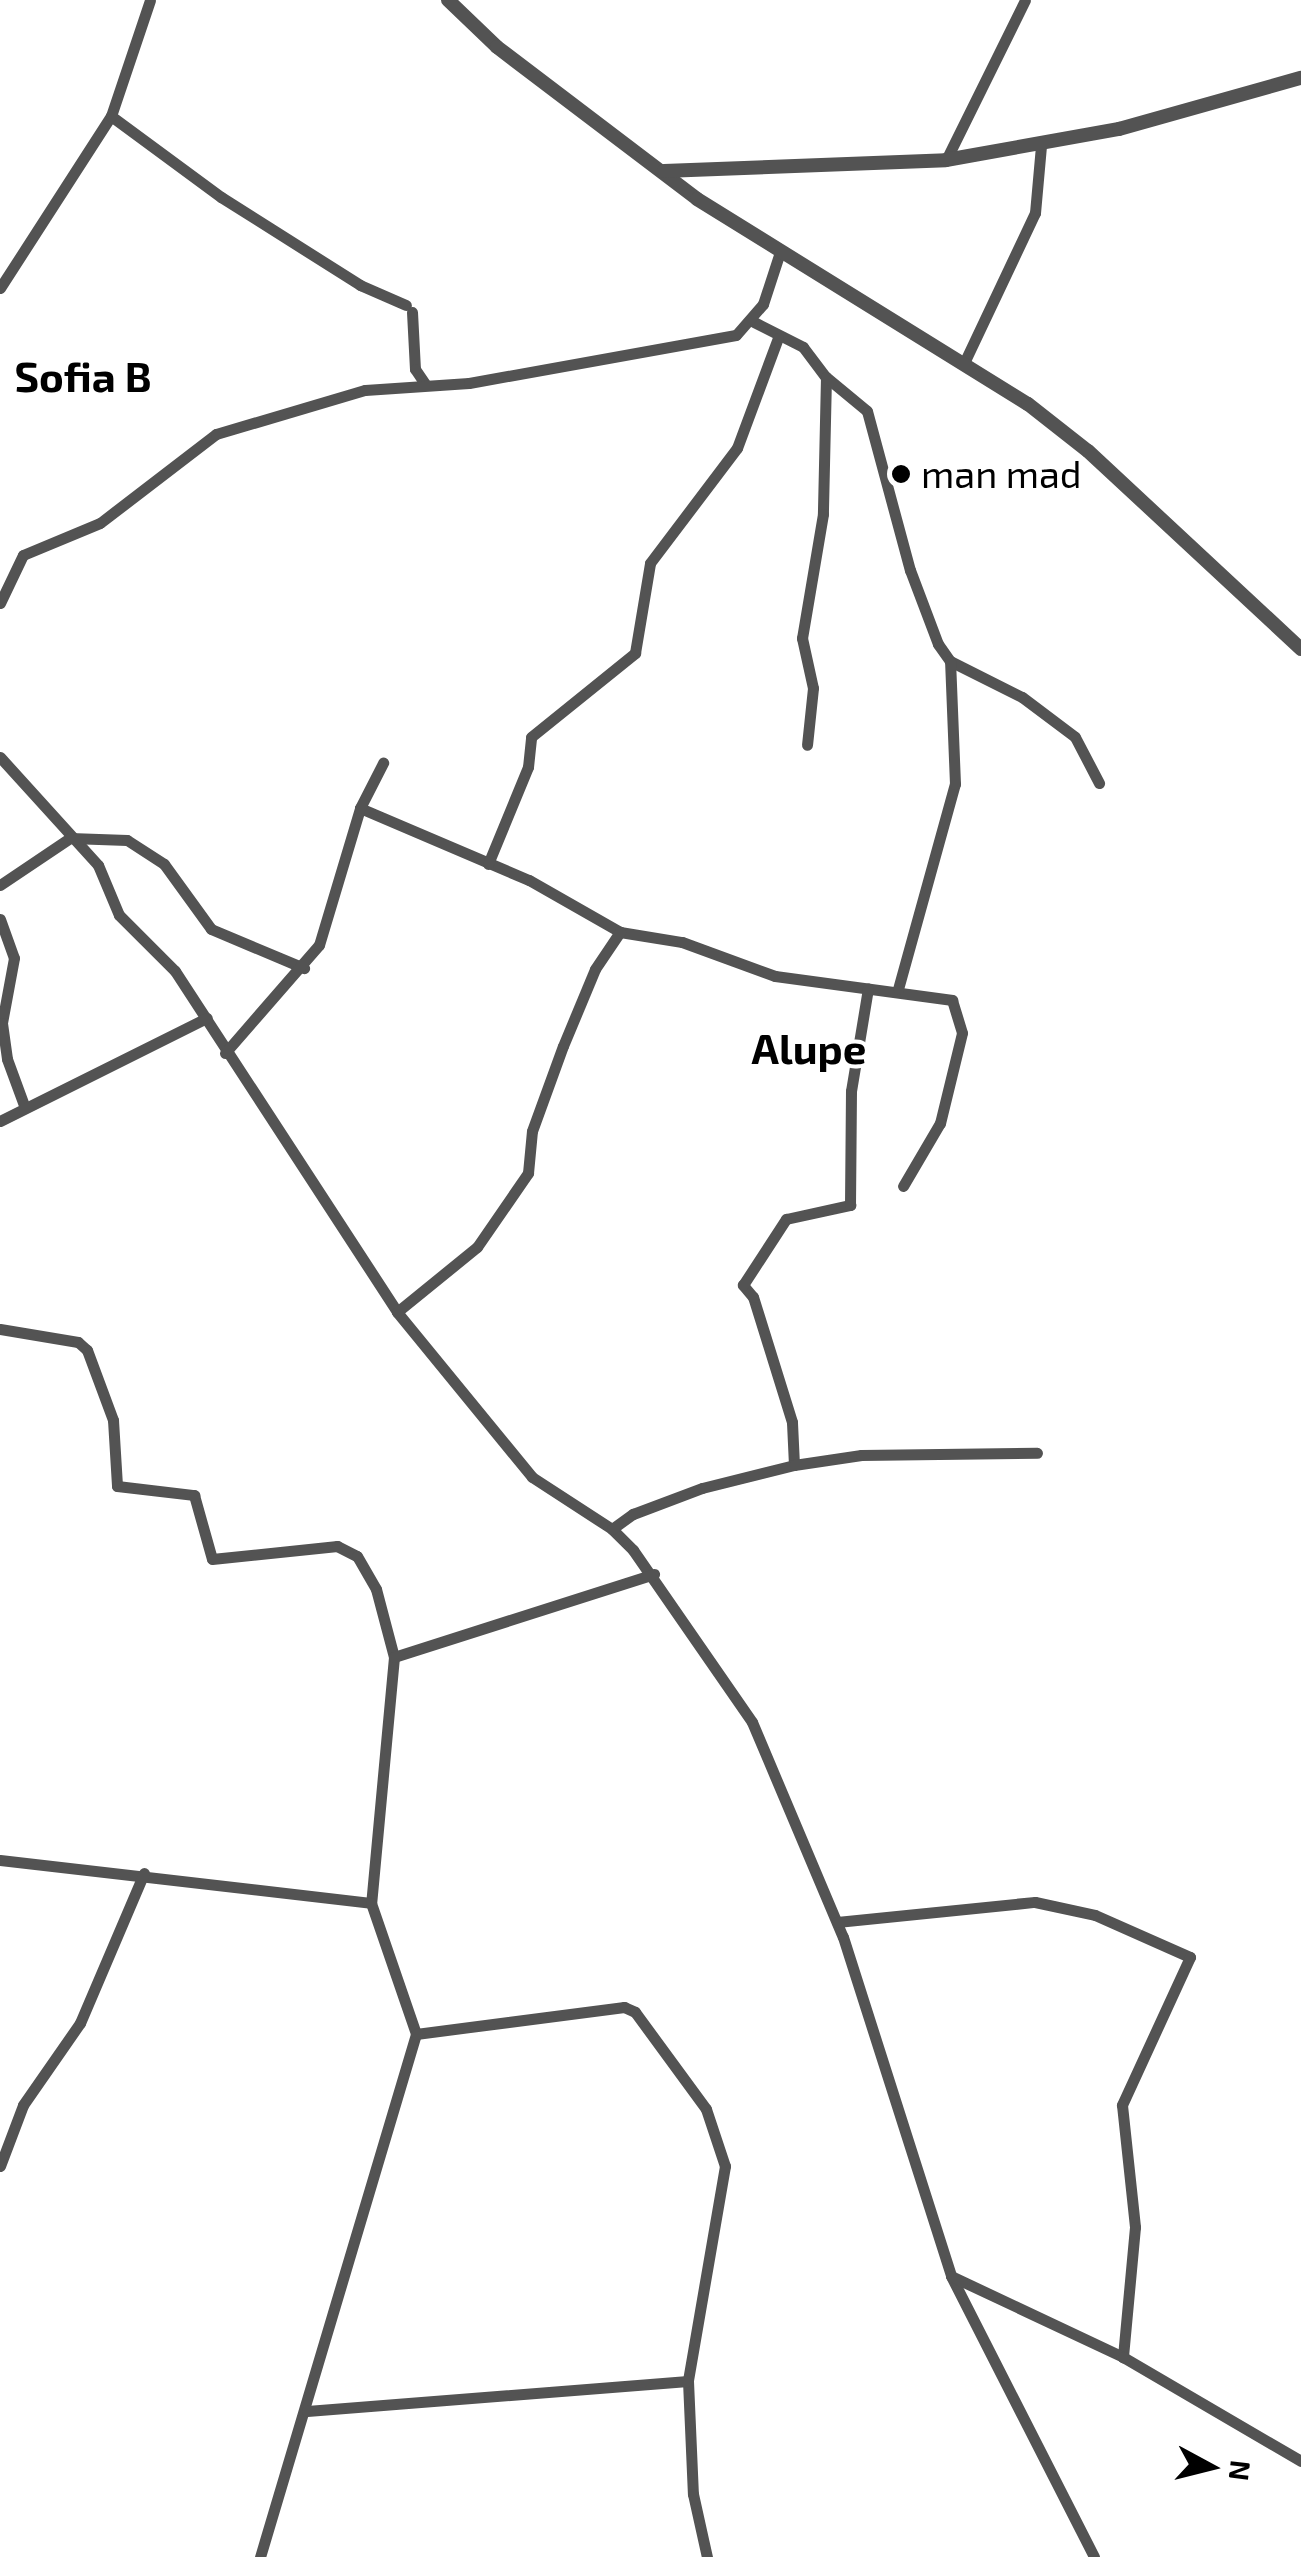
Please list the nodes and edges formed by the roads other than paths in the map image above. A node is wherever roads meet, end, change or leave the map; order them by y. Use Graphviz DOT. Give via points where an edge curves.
graph roads {
  1 [pos="150,0"];
  2 [pos="448,0"];
  3 [pos="1025,0"];
  4 [pos="1301,78"];
  5 [pos="112,116"];
  6 [pos="1042,146"];
  7 [pos="946,160"];
  8 [pos="663,171"];
  9 [pos="780,252"];
  10 [pos="0,288"];
  11 [pos="754,322"];
  12 [pos="778,338"];
  13 [pos="964,364"];
  14 [pos="414,369"];
  15 [pos="826,378"];
  16 [pos="425,384"];
  17 [pos="403,386"];
  18 [pos="0,603"];
  19 [pos="1301,649"];
  20 [pos="950,661"];
  21 [pos="807,745"];
  22 [pos="0,757"];
  23 [pos="383,763"];
  24 [pos="1099,783"];
  25 [pos="360,808"];
  26 [pos="70,838"];
  27 [pos="488,864"];
  28 [pos="0,885"];
  29 [pos="0,919"];
  30 [pos="620,932"];
  31 [pos="304,968"];
  32 [pos="868,988"];
  33 [pos="898,989"];
  34 [pos="207,1018"];
  35 [pos="225,1052"];
  36 [pos="25,1108"];
  37 [pos="0,1121"];
  38 [pos="903,1186"];
  39 [pos="397,1312"];
  40 [pos="0,1329"];
  41 [pos="1037,1452"];
  42 [pos="794,1465"];
  43 [pos="612,1529"];
  44 [pos="654,1574"];
  45 [pos="394,1657"];
  46 [pos="0,1860"];
  47 [pos="144,1873"];
  48 [pos="371,1903"];
  49 [pos="837,1922"];
  50 [pos="416,2034"];
  51 [pos="0,2166"];
  52 [pos="950,2276"];
  53 [pos="1123,2356"];
  54 [pos="688,2381"];
  55 [pos="306,2411"];
  56 [pos="1301,2461"];
  57 [pos="260,2557"];
  58 [pos="708,2557"];
  59 [pos="1094,2557"];
  1 -- 5 [label="street"];
  2 -- 8 [label="street" via="545,85"];
  3 -- 7 [label="street"];
  4 -- 6 [label="street"];
  5 -- 10 [label="street"];
  5 -- 14 [label="street" via="221,197 409,309"];
  6 -- 7 [label="street"];
  6 -- 13 [label="street" via="1035,214"];
  7 -- 8 [label="street"];
  8 -- 9 [label="street"];
  9 -- 11 [label="street"];
  9 -- 13 [label="street"];
  11 -- 12 [label="street"];
  11 -- 16 [label="street" via="736,335 656,352"];
  12 -- 15 [label="street" via="804,346"];
  12 -- 27 [label="street" via="737,448 650,562 635,653 531,737 528,767"];
  13 -- 19 [label="street" via="1088,451"];
  14 -- 16 [label="street"];
  14 -- 17 [label="street"];
  15 -- 20 [label="street" via="867,411 924,616"];
  15 -- 21 [label="street" via="823,514 802,638 812,688"];
  16 -- 17 [label="street"];
  17 -- 18 [label="street" via="365,390 216,434 100,522 23,555"];
  20 -- 24 [label="street" via="1022,697 1075,737"];
  20 -- 33 [label="street" via="954,784"];
  22 -- 26 [label="street"];
  23 -- 25 [label="street"];
  25 -- 27 [label="street"];
  25 -- 31 [label="street" via="325,930"];
  26 -- 28 [label="street"];
  26 -- 31 [label="street" via="127,840 164,864 211,929"];
  26 -- 34 [label="street" via="98,866 120,915 176,972"];
  27 -- 30 [label="street"];
  29 -- 36 [label="street" via="14,958 2,1023 6,1059"];
  30 -- 32 [label="street" via="682,942 775,976"];
  30 -- 39 [label="street" via="595,969 563,1046 532,1131 528,1174 477,1248"];
  31 -- 35 [label="street"];
  32 -- 33 [label="street"];
  32 -- 42 [label="street" via="851,1091 850,1205 786,1219 743,1285 792,1422"];
  33 -- 38 [label="street" via="952,1000 962,1033 940,1123"];
  34 -- 35 [label="street"];
  34 -- 36 [label="street"];
  35 -- 39 [label="street"];
  36 -- 37 [label="street"];
  39 -- 43 [label="street" via="532,1477"];
  40 -- 45 [label="street" via="78,1342 87,1350 113,1420 117,1486 194,1495 212,1560 337,1546 358,1556 376,1589"];
  41 -- 42 [label="street" via="861,1454"];
  42 -- 43 [label="street" via="702,1488"];
  43 -- 44 [label="street"];
  44 -- 45 [label="street"];
  44 -- 49 [label="street" via="752,1722"];
  45 -- 48 [label="street"];
  46 -- 47 [label="street"];
  47 -- 48 [label="street"];
  47 -- 51 [label="street" via="80,2023 23,2105"];
  48 -- 50 [label="street"];
  49 -- 52 [label="street"];
  49 -- 53 [label="street" via="1035,1902 1095,1915 1190,1957 1122,2104 1136,2227"];
  50 -- 54 [label="street" via="612,2006 634,2012 706,2109 725,2166"];
  50 -- 55 [label="street"];
  52 -- 53 [label="street"];
  52 -- 59 [label="street"];
  53 -- 56 [label="street"];
  54 -- 55 [label="street"];
  54 -- 58 [label="street" via="693,2494"];
  55 -- 57 [label="street"];
}
